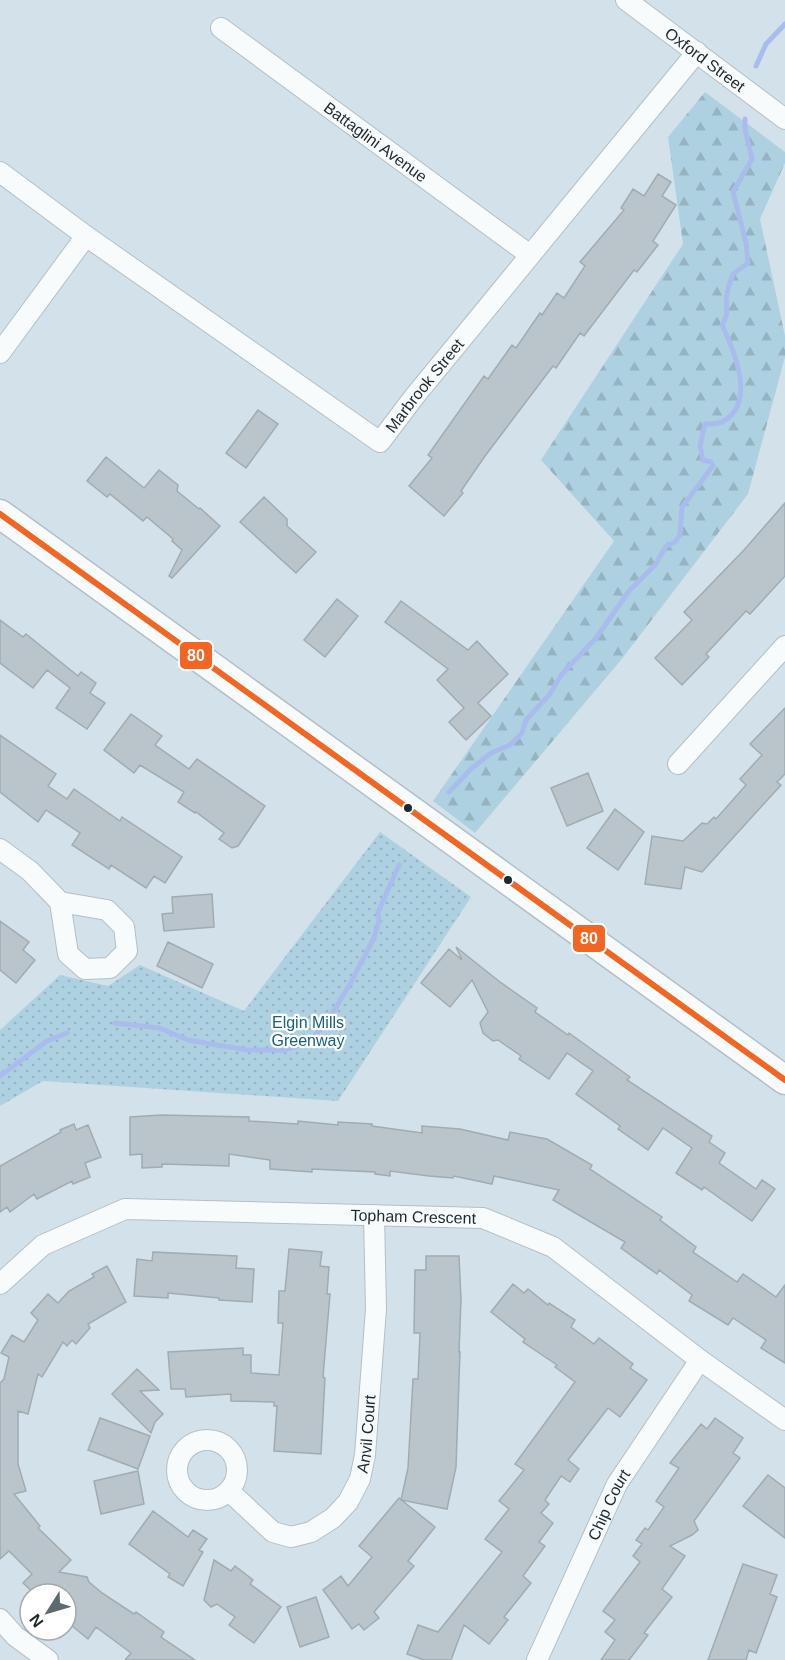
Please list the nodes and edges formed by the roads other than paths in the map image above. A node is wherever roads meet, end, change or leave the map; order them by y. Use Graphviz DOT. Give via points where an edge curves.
graph roads {
  1 [pos="626,0"];
  2 [pos="221,28"];
  3 [pos="697,52"];
  4 [pos="785,119"];
  5 [pos="0,172"];
  6 [pos="86,236"];
  7 [pos="530,255"];
  8 [pos="0,353"];
  9 [pos="0,514"];
  10 [pos="785,646"];
  11 [pos="678,764"];
  12 [pos="0,849"];
  13 [pos="60,902"];
  14 [pos="785,1080"];
  15 [pos="374,1215"];
  16 [pos="0,1284"];
  17 [pos="700,1360"];
  18 [pos="785,1420"];
  19 [pos="229,1491"];
  20 [pos="0,1619"];
  21 [pos="48,1660"];
  22 [pos="537,1660"];
  1 -- 3 [label="street, Oxford Street"];
  2 -- 7 [label="street, Battaglini Avenue"];
  3 -- 4 [label="street, Oxford Street"];
  3 -- 7 [label="street, Marbrook Street"];
  5 -- 6 [label="street, Marbrook Street"];
  6 -- 7 [label="street, Marbrook Street" via="380,442"];
  6 -- 8 [label="street"];
  9 -- 14 [label="main road"];
  10 -- 11 [label="street"];
  12 -- 13 [label="street" via="30,871"];
  15 -- 16 [label="street, Topham Crescent" via="125,1209 43,1245"];
  15 -- 17 [label="street, Topham Crescent" via="483,1218 553,1247"];
  15 -- 19 [label="street, Anvil Court" via="376,1309 365,1455 360,1479 348,1502 311,1532 291,1537 273,1532"];
  17 -- 18 [label="street, Topham Crescent"];
  17 -- 22 [label="street, Chip Court" via="617,1484"];
  20 -- 21 [label="street" via="15,1636"];
}
